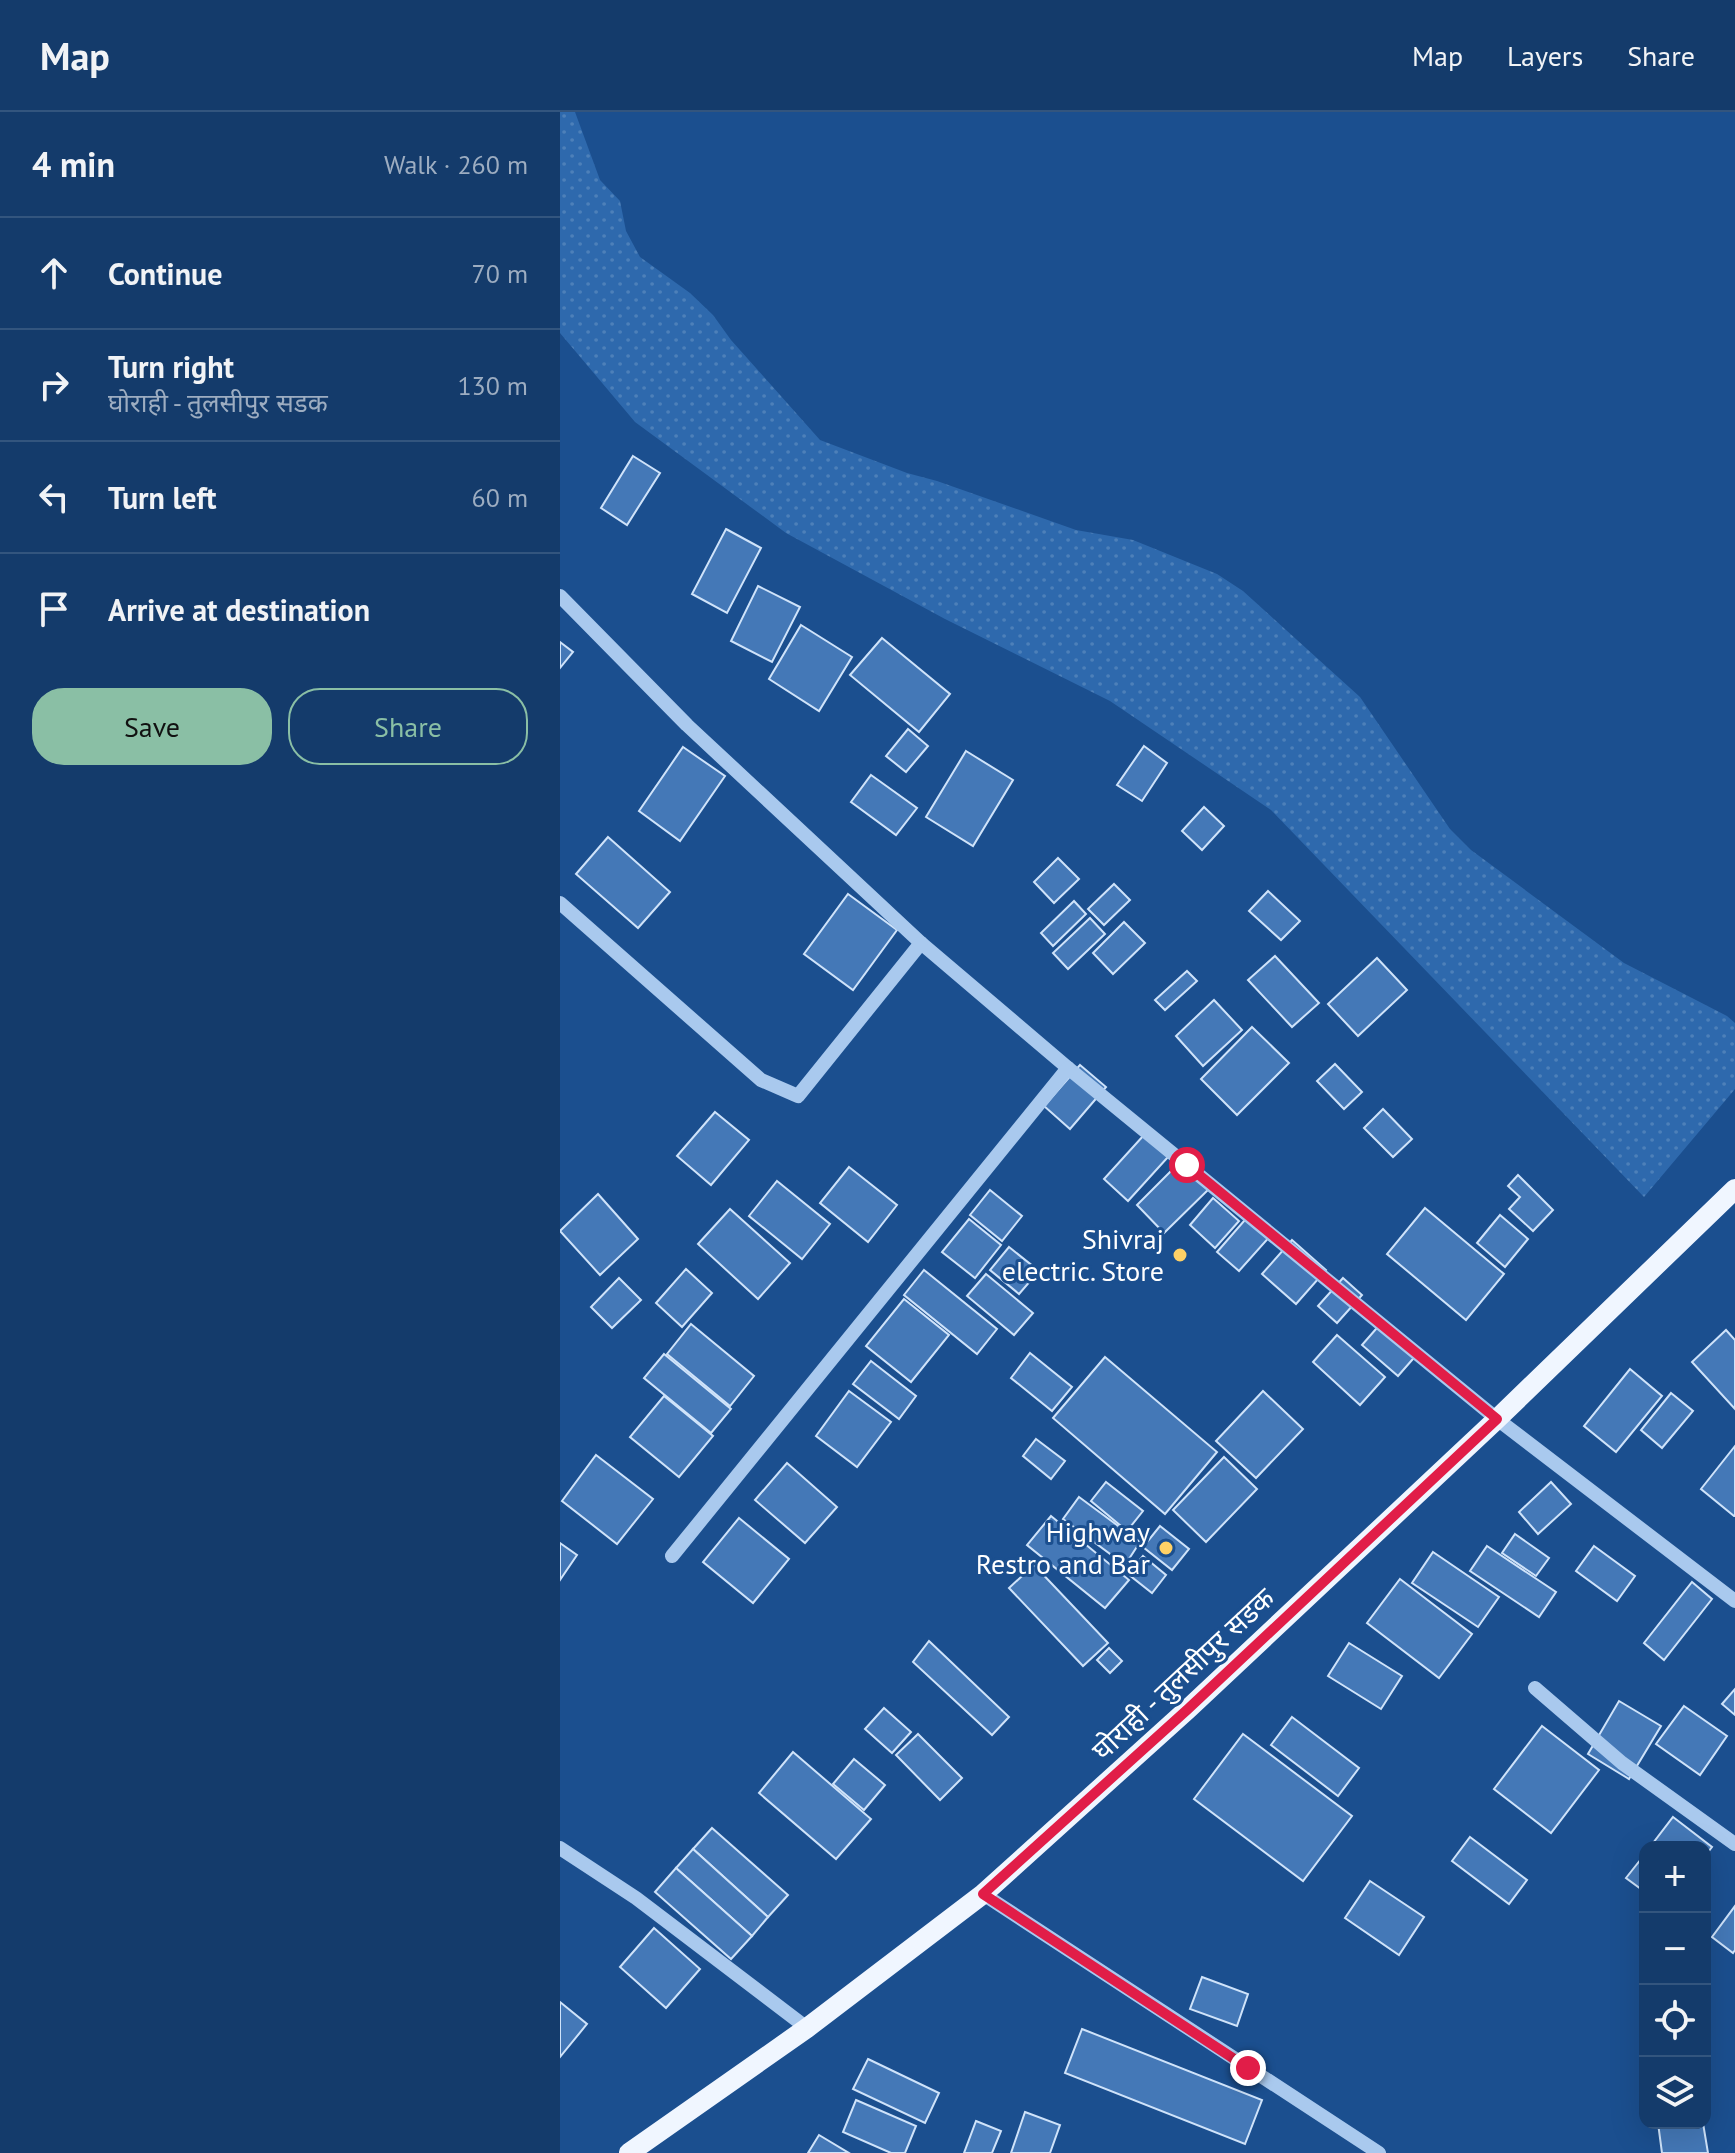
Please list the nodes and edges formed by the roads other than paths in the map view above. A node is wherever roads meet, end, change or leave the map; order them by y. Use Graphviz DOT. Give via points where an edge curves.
graph roads {
  1 [pos="560,596"];
  2 [pos="560,903"];
  3 [pos="921,943"];
  4 [pos="1068,1068"];
  5 [pos="1735,1189"];
  6 [pos="1497,1419"];
  7 [pos="672,1556"];
  8 [pos="1735,1601"];
  9 [pos="1535,1688"];
  10 [pos="1735,1844"];
  11 [pos="560,1848"];
  12 [pos="983,1894"];
  13 [pos="807,2028"];
  14 [pos="629,2153"];
  15 [pos="1379,2153"];
  1 -- 3 [label="street" via="687,725"];
  2 -- 3 [label="street" via="761,1080 798,1096"];
  3 -- 4 [label="street"];
  4 -- 6 [label="street"];
  4 -- 7 [label="street"];
  5 -- 6 [label="main road, घोराही - तुलसीपुर सडक"];
  6 -- 8 [label="street"];
  6 -- 12 [label="main road, घोराही - तुलसीपुर सडक"];
  9 -- 10 [label="street" via="1622,1763"];
  11 -- 13 [label="street" via="636,1898"];
  12 -- 13 [label="main road, घोराही - तुलसीपुर सडक"];
  12 -- 15 [label="street"];
  13 -- 14 [label="main road, घोराही - तुलसीपुर सडक"];
}
